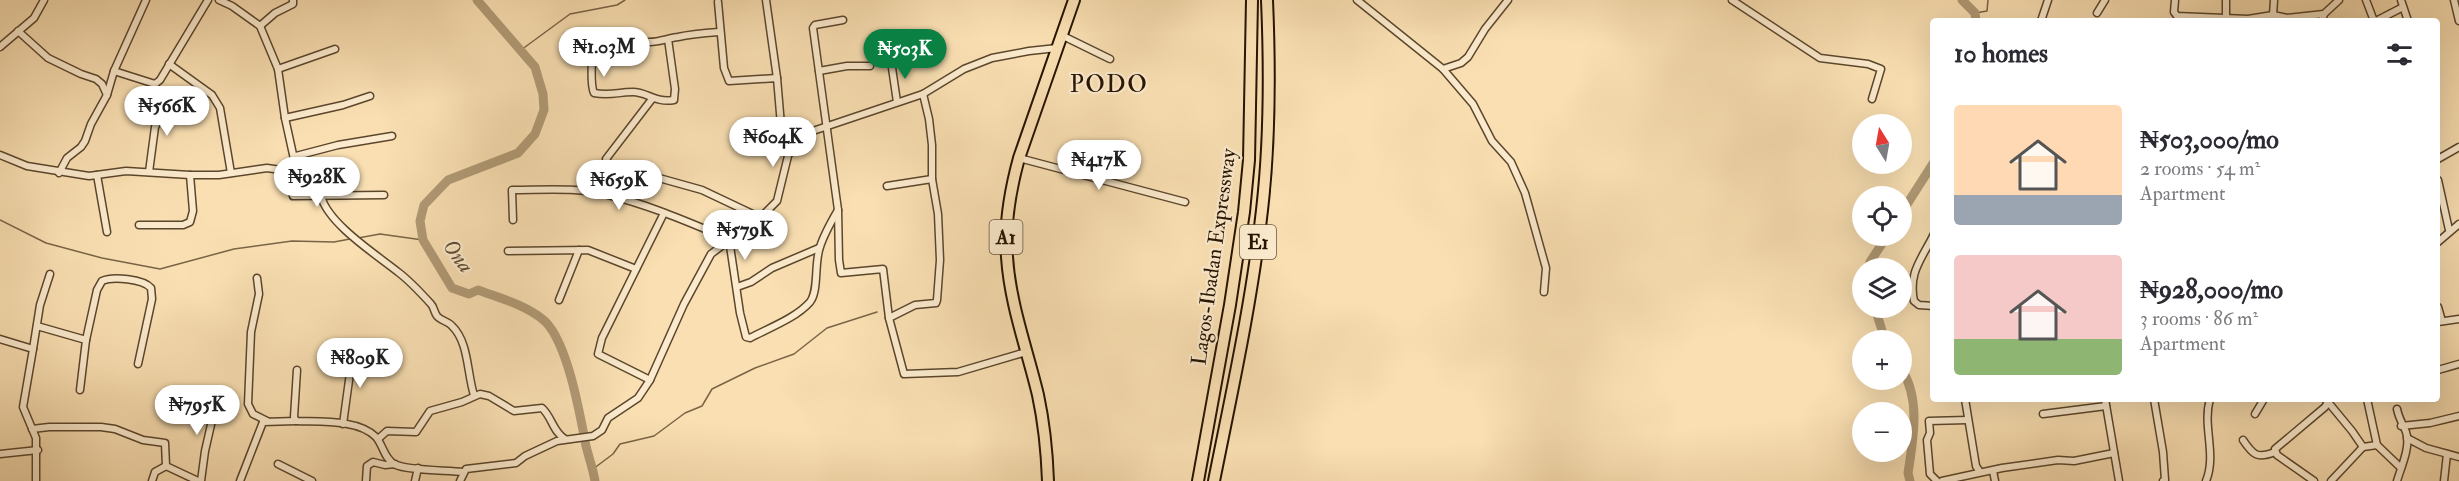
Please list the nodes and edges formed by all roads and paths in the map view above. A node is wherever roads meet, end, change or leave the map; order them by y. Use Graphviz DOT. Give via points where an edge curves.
graph roads {
  1 [pos="44,0"];
  2 [pos="146,0"];
  3 [pos="208,0"];
  4 [pos="219,0"];
  5 [pos="294,0"];
  6 [pos="766,0"];
  7 [pos="1074,0"];
  8 [pos="1252,0"];
  9 [pos="1268,0"];
  10 [pos="1357,0"];
  11 [pos="1508,0"];
  12 [pos="1732,0"];
  13 [pos="2048,0"];
  14 [pos="2105,0"];
  15 [pos="2175,0"];
  16 [pos="2226,0"];
  17 [pos="2274,0"];
  18 [pos="2339,0"];
  19 [pos="2366,0"];
  20 [pos="2454,0"];
  21 [pos="718,2"];
  22 [pos="2402,4"];
  23 [pos="2097,13"];
  24 [pos="2273,15"];
  25 [pos="2042,18"];
  26 [pos="2226,18"];
  27 [pos="2258,18"];
  28 [pos="2323,18"];
  29 [pos="2374,18"];
  30 [pos="2380,18"];
  31 [pos="843,20"];
  32 [pos="2459,21"];
  33 [pos="260,26"];
  34 [pos="18,31"];
  35 [pos="719,32"];
  36 [pos="1061,35"];
  37 [pos="668,39"];
  38 [pos="0,47"];
  39 [pos="1058,48"];
  40 [pos="335,49"];
  41 [pos="1110,58"];
  42 [pos="891,61"];
  43 [pos="169,64"];
  44 [pos="870,66"];
  45 [pos="278,69"];
  46 [pos="1443,69"];
  47 [pos="114,71"];
  48 [pos="819,71"];
  49 [pos="777,78"];
  50 [pos="922,93"];
  51 [pos="107,95"];
  52 [pos="370,96"];
  53 [pos="171,97"];
  54 [pos="652,99"];
  55 [pos="1872,99"];
  56 [pos="897,102"];
  57 [pos="285,118"];
  58 [pos="825,128"];
  59 [pos="392,136"];
  60 [pos="798,136"];
  61 [pos="2459,147"];
  62 [pos="0,155"];
  63 [pos="1019,158"];
  64 [pos="2440,158"];
  65 [pos="294,159"];
  66 [pos="288,171"];
  67 [pos="149,172"];
  68 [pos="59,173"];
  69 [pos="231,173"];
  70 [pos="97,175"];
  71 [pos="190,175"];
  72 [pos="932,179"];
  73 [pos="887,186"];
  74 [pos="2440,188"];
  75 [pos="384,195"];
  76 [pos="321,196"];
  77 [pos="1185,202"];
  78 [pos="838,210"];
  79 [pos="664,213"];
  80 [pos="759,217"];
  81 [pos="513,220"];
  82 [pos="2459,224"];
  83 [pos="139,225"];
  84 [pos="2450,230"];
  85 [pos="107,232"];
  86 [pos="729,239"];
  87 [pos="2440,240"];
  88 [pos="1930,241"];
  89 [pos="819,248"];
  90 [pos="579,250"];
  91 [pos="508,251"];
  92 [pos="636,269"];
  93 [pos="50,274"];
  94 [pos="257,278"];
  95 [pos="737,287"];
  96 [pos="1544,292"];
  97 [pos="559,300"];
  98 [pos="1930,306"];
  99 [pos="889,318"];
  100 [pos="2459,319"];
  101 [pos="2440,322"];
  102 [pos="37,326"];
  103 [pos="0,339"];
  104 [pos="86,340"];
  105 [pos="33,349"];
  106 [pos="353,351"];
  107 [pos="1026,352"];
  108 [pos="138,364"];
  109 [pos="2459,364"];
  110 [pos="2440,369"];
  111 [pos="297,370"];
  112 [pos="650,380"];
  113 [pos="80,390"];
  114 [pos="218,394"];
  115 [pos="474,395"];
  116 [pos="1965,402"];
  117 [pos="2154,402"];
  118 [pos="2210,402"];
  119 [pos="2262,402"];
  120 [pos="2326,402"];
  121 [pos="2328,402"];
  122 [pos="2368,402"];
  123 [pos="2105,403"];
  124 [pos="2397,409"];
  125 [pos="2043,414"];
  126 [pos="2255,414"];
  127 [pos="2459,416"];
  128 [pos="1967,420"];
  129 [pos="267,421"];
  130 [pos="296,421"];
  131 [pos="343,424"];
  132 [pos="2401,426"];
  133 [pos="32,429"];
  134 [pos="2407,438"];
  135 [pos="378,439"];
  136 [pos="565,439"];
  137 [pos="2243,441"];
  138 [pos="2377,445"];
  139 [pos="2363,447"];
  140 [pos="38,450"];
  141 [pos="2275,452"];
  142 [pos="2114,453"];
  143 [pos="0,454"];
  144 [pos="2447,454"];
  145 [pos="2459,457"];
  146 [pos="278,464"];
  147 [pos="395,464"];
  148 [pos="166,466"];
  149 [pos="418,468"];
  150 [pos="2401,468"];
  151 [pos="1994,471"];
  152 [pos="463,472"];
  153 [pos="1980,472"];
  154 [pos="36,481"];
  155 [pos="152,481"];
  156 [pos="200,481"];
  157 [pos="240,481"];
  158 [pos="312,481"];
  159 [pos="366,481"];
  160 [pos="415,481"];
  161 [pos="460,481"];
  162 [pos="1048,481"];
  163 [pos="1198,481"];
  164 [pos="1214,481"];
  165 [pos="1937,481"];
  166 [pos="1942,481"];
  167 [pos="1995,481"];
  168 [pos="2119,481"];
  169 [pos="2163,481"];
  170 [pos="2206,481"];
  171 [pos="2314,481"];
  172 [pos="2331,481"];
  173 [pos="2397,481"];
  174 [pos="2444,481"];
  1 -- 34 [label="street" via="33,18"];
  2 -- 47 [label="street"];
  3 -- 43 [label="street"];
  4 -- 33 [label="street"];
  5 -- 33 [label="street"];
  6 -- 49 [label="street"];
  7 -- 36 [label="highway, A1"];
  8 -- 163 [label="highway, Lagos-Ibadan Expressway / E1" via="1249,160 1244,212"];
  9 -- 164 [label="highway, Lagos-Ibadan Expressway / E1" via="1269,116 1262,211 1250,298"];
  10 -- 46 [label="street"];
  11 -- 46 [label="street" via="1468,57"];
  12 -- 55 [label="street" via="1820,58 1881,69"];
  13 -- 25 [label="street"];
  14 -- 23 [label="street"];
  15 -- 26 [label="street" via="2177,16"];
  16 -- 26 [label="street"];
  17 -- 24 [label="street"];
  18 -- 28 [label="street"];
  19 -- 29 [label="street"];
  20 -- 32 [label="street"];
  21 -- 35 [label="street"];
  22 -- 30 [label="street"];
  24 -- 27 [label="street"];
  24 -- 28 [label="street"];
  31 -- 48 [label="street" via="813,28"];
  33 -- 45 [label="street"];
  34 -- 38 [label="street"];
  34 -- 51 [label="street" via="48,58 96,79"];
  35 -- 37 [label="street"];
  35 -- 49 [label="street" via="729,81"];
  36 -- 39 [label="highway, A1"];
  36 -- 41 [label="street"];
  37 -- 54 [label="street" via="674,100"];
  37 -- 54 [label="street" via="634,40 594,51 594,93 615,96 636,92"];
  39 -- 50 [label="street" via="992,58"];
  39 -- 63 [label="highway, A1"];
  40 -- 45 [label="street"];
  42 -- 56 [label="street"];
  43 -- 47 [label="street" via="155,84"];
  43 -- 69 [label="street" via="212,95 220,108"];
  44 -- 48 [label="street"];
  45 -- 57 [label="street"];
  46 -- 96 [label="street" via="1473,104 1525,193 1546,268"];
  47 -- 51 [label="street"];
  48 -- 58 [label="street"];
  49 -- 60 [label="street" via="781,124"];
  50 -- 56 [label="street"];
  50 -- 72 [label="street" via="929,119"];
  51 -- 68 [label="street" via="81,147 67,158"];
  52 -- 57 [label="street"];
  53 -- 67 [label="street" via="155,127"];
  54 -- 80 [label="street" via="606,159 609,164 702,190"];
  56 -- 58 [label="street"];
  57 -- 65 [label="street"];
  58 -- 60 [label="street"];
  58 -- 78 [label="street"];
  59 -- 65 [label="street" via="338,145"];
  60 -- 80 [label="street" via="788,156 777,201"];
  61 -- 64 [label="street"];
  62 -- 68 [label="street"];
  63 -- 77 [label="street"];
  63 -- 107 [label="highway, A1" via="1007,207 1006,247 1009,279"];
  65 -- 66 [label="street"];
  66 -- 69 [label="street" via="267,168"];
  66 -- 76 [label="street" via="293,196"];
  67 -- 70 [label="street"];
  67 -- 71 [label="street"];
  68 -- 70 [label="street"];
  69 -- 71 [label="street"];
  70 -- 85 [label="street"];
  71 -- 83 [label="street" via="190,222"];
  72 -- 73 [label="street"];
  72 -- 99 [label="street" via="940,260 937,302 915,305"];
  74 -- 84 [label="street"];
  75 -- 76 [label="street"];
  76 -- 115 [label="street" via="327,209 359,243 400,273 432,305 438,318 453,326 465,353"];
  78 -- 89 [label="street"];
  78 -- 99 [label="street" via="841,273 883,269"];
  79 -- 81 [label="street" via="598,193 512,190"];
  79 -- 86 [label="street"];
  79 -- 92 [label="street"];
  80 -- 86 [label="street"];
  82 -- 84 [label="street"];
  84 -- 87 [label="street"];
  86 -- 95 [label="street"];
  86 -- 112 [label="street" via="711,254 700,273"];
  88 -- 98 [label="street" via="1912,275 1914,302"];
  89 -- 95 [label="street" via="772,267"];
  89 -- 95 [label="street" via="814,274 816,288 811,301 750,338 744,334"];
  90 -- 91 [label="street"];
  90 -- 92 [label="street"];
  90 -- 97 [label="street"];
  92 -- 112 [label="street" via="598,354"];
  93 -- 102 [label="street"];
  94 -- 129 [label="street" via="259,294 251,332 248,404 253,414"];
  99 -- 107 [label="street" via="902,369 908,376 958,372"];
  100 -- 101 [label="street"];
  102 -- 104 [label="street"];
  102 -- 105 [label="street"];
  103 -- 105 [label="street"];
  104 -- 108 [label="street" via="102,281 145,283 151,288 152,299"];
  104 -- 113 [label="street"];
  105 -- 133 [label="street" via="23,399"];
  106 -- 131 [label="street"];
  107 -- 162 [label="highway, A1" via="1043,421"];
  109 -- 110 [label="street"];
  111 -- 130 [label="street"];
  112 -- 136 [label="street" via="638,398 608,418 602,430 593,436"];
  114 -- 156 [label="street"];
  115 -- 135 [label="street" via="430,411 416,432 387,431"];
  115 -- 136 [label="street" via="484,394 514,411 542,408 553,420 558,435"];
  116 -- 128 [label="street"];
  117 -- 169 [label="street" via="2164,461"];
  118 -- 170 [label="street" via="2206,424 2210,469"];
  119 -- 126 [label="street"];
  120 -- 141 [label="street"];
  121 -- 139 [label="street"];
  122 -- 138 [label="street"];
  123 -- 125 [label="street"];
  123 -- 142 [label="street"];
  124 -- 132 [label="street"];
  127 -- 132 [label="street"];
  128 -- 153 [label="street"];
  128 -- 165 [label="street" via="1929,422 1930,474"];
  129 -- 130 [label="street"];
  129 -- 157 [label="street" via="262,424"];
  130 -- 131 [label="street"];
  131 -- 135 [label="street" via="369,430"];
  132 -- 134 [label="street"];
  133 -- 140 [label="street"];
  133 -- 148 [label="street" via="115,429 143,440 165,443"];
  134 -- 144 [label="street"];
  134 -- 150 [label="street"];
  135 -- 147 [label="street" via="385,455"];
  136 -- 152 [label="street" via="516,463"];
  137 -- 141 [label="street" via="2258,455"];
  138 -- 139 [label="street"];
  138 -- 150 [label="street"];
  139 -- 172 [label="street"];
  140 -- 143 [label="street"];
  140 -- 154 [label="street"];
  141 -- 171 [label="street"];
  142 -- 151 [label="street"];
  142 -- 168 [label="street"];
  144 -- 145 [label="street"];
  144 -- 174 [label="street"];
  146 -- 158 [label="street"];
  147 -- 149 [label="street"];
  147 -- 159 [label="street" via="373,462 367,466"];
  148 -- 155 [label="street" via="155,472"];
  148 -- 156 [label="street"];
  149 -- 152 [label="street"];
  149 -- 160 [label="street"];
  150 -- 173 [label="street"];
  151 -- 153 [label="street"];
  151 -- 167 [label="street"];
  152 -- 161 [label="street"];
  153 -- 166 [label="street"];
}
